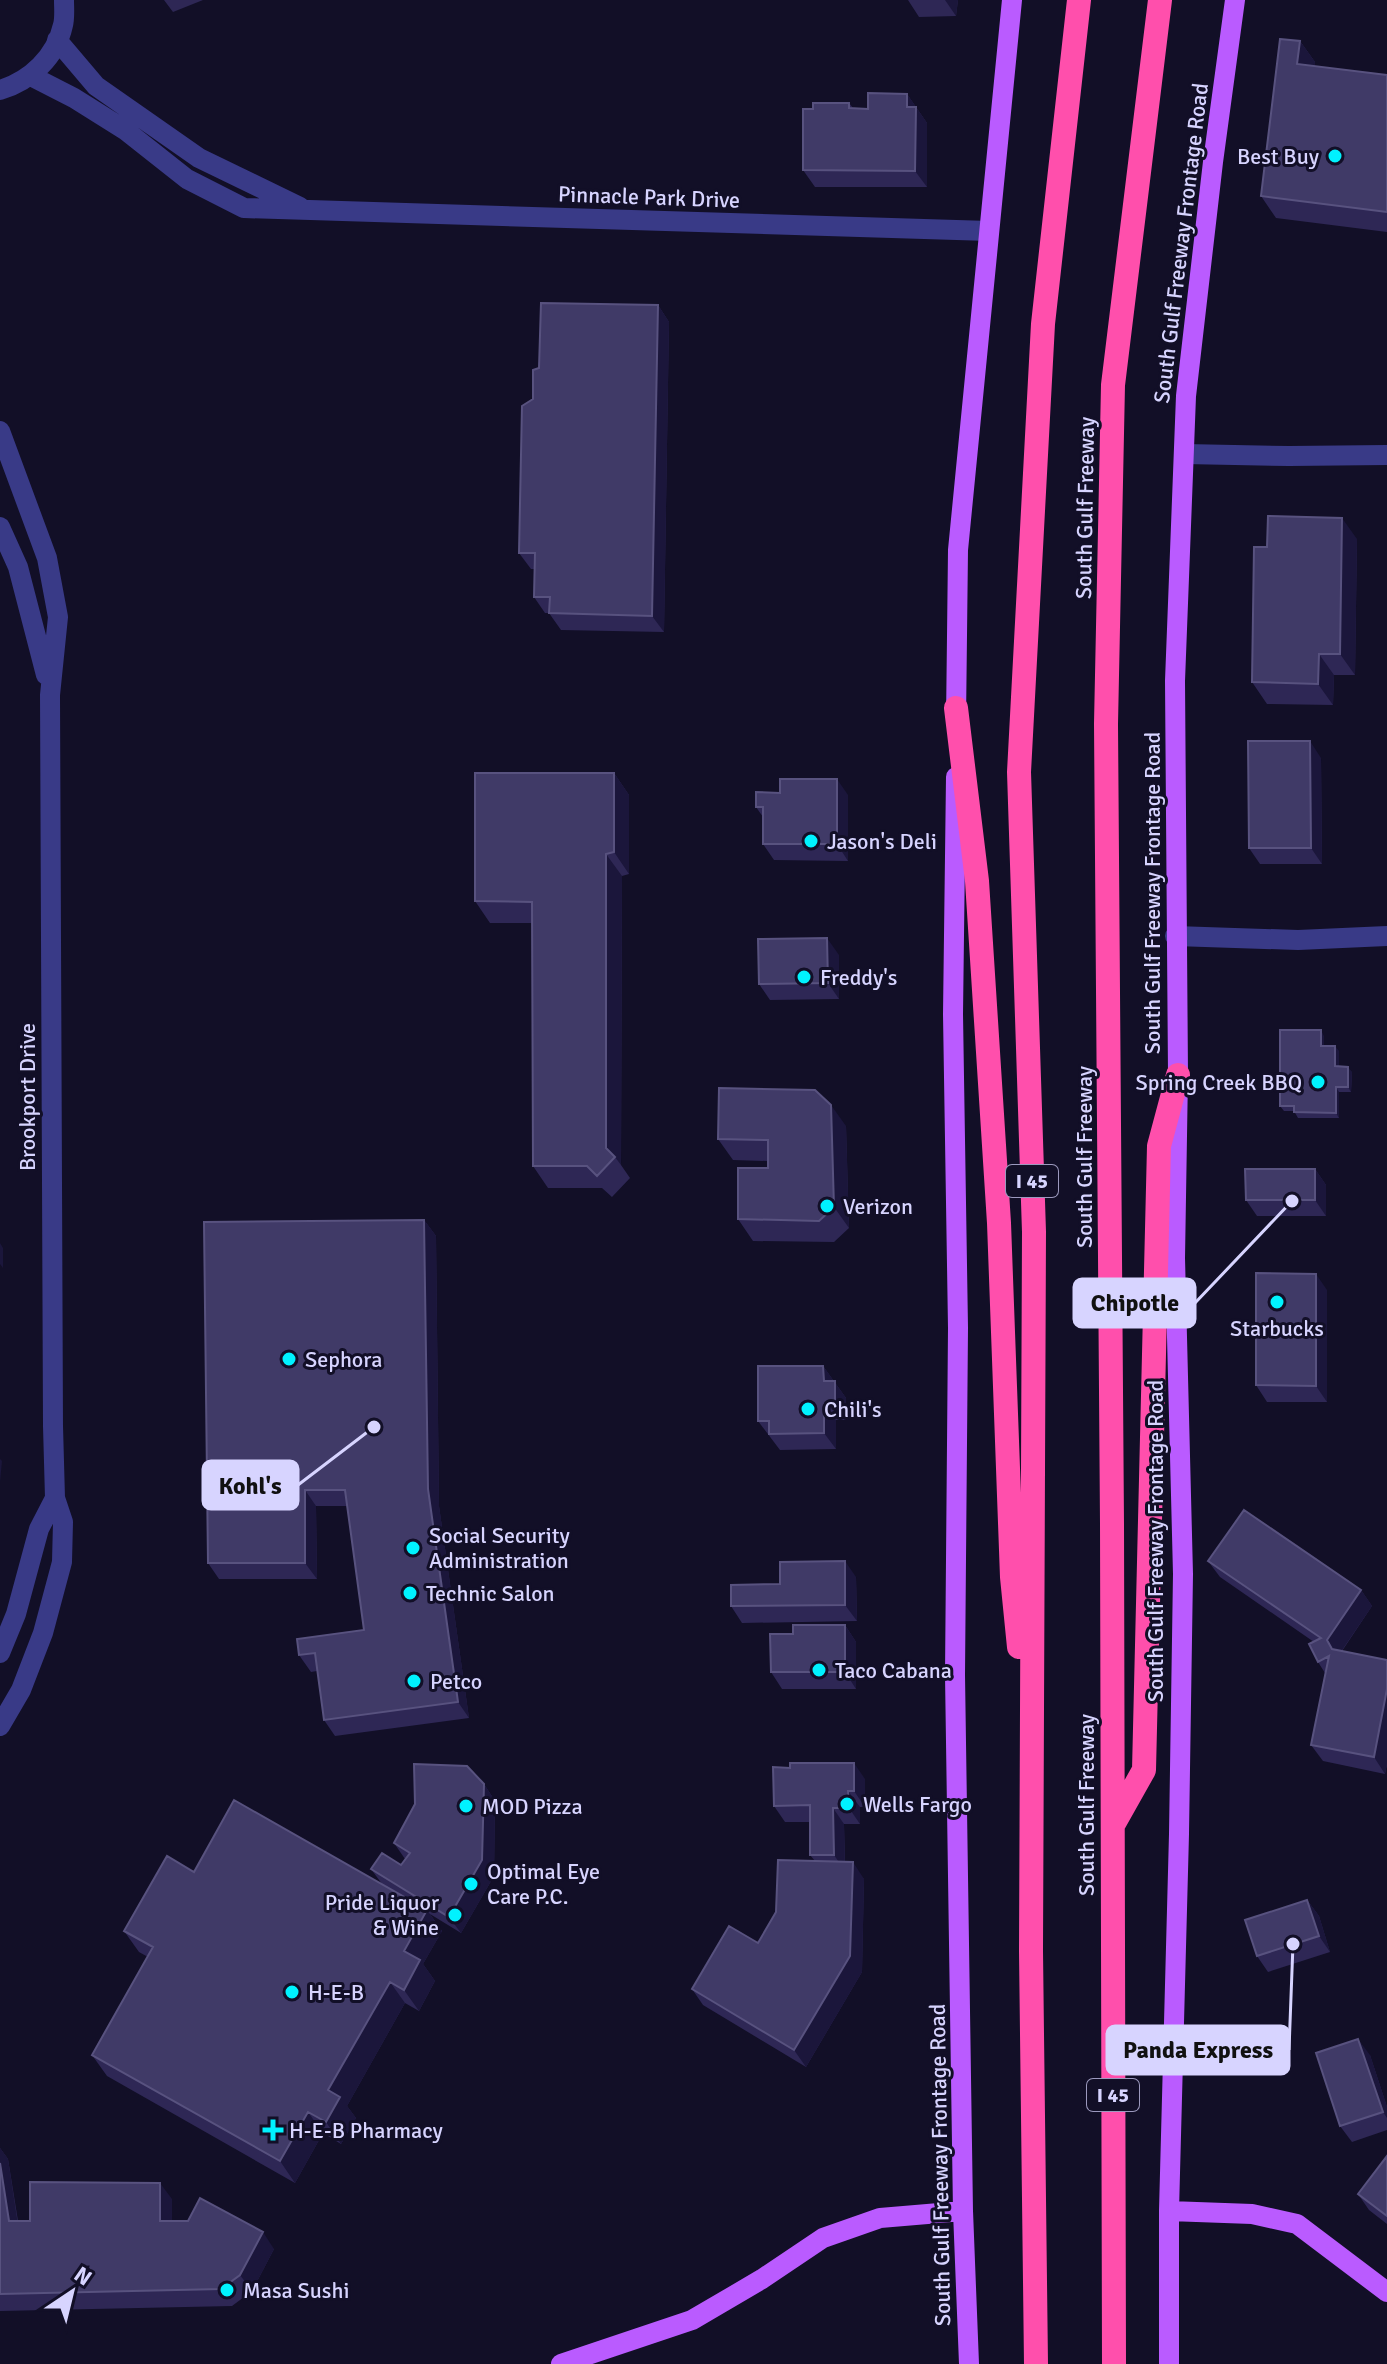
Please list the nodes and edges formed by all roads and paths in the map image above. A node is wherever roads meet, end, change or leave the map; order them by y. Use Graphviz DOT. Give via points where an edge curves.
graph roads {
  1 [pos="64,0"];
  2 [pos="1012,0"];
  3 [pos="1079,0"];
  4 [pos="1160,0"];
  5 [pos="1235,0"];
  6 [pos="57,40"];
  7 [pos="31,76"];
  8 [pos="1,92"];
  9 [pos="308,210"];
  10 [pos="989,231"];
  11 [pos="0,431"];
  12 [pos="1184,454"];
  13 [pos="1387,455"];
  14 [pos="0,527"];
  15 [pos="50,695"];
  16 [pos="956,708"];
  17 [pos="1175,936"];
  18 [pos="1387,936"];
  19 [pos="1178,1075"];
  20 [pos="55,1498"];
  21 [pos="0,1653"];
  22 [pos="0,1726"];
  23 [pos="1032,1777"];
  24 [pos="1112,1827"];
  25 [pos="963,2211"];
  26 [pos="1169,2211"];
  27 [pos="1387,2292"];
  28 [pos="561,2364"];
  29 [pos="969,2364"];
  30 [pos="1036,2364"];
  31 [pos="1114,2364"];
  32 [pos="1169,2364"];
  1 -- 6 [label="street"];
  2 -- 10 [label="main road, South Gulf Freeway Frontage Road"];
  3 -- 23 [label="highway, I 45" via="1043,324 1019,772 1034,1232"];
  4 -- 24 [label="highway, South Gulf Freeway / I 45" via="1113,385 1106,724"];
  5 -- 12 [label="main road, South Gulf Freeway Frontage Road" via="1186,396"];
  6 -- 7 [label="street"];
  6 -- 9 [label="street, Pinnacle Park Drive" via="96,86 199,158"];
  7 -- 8 [label="street"];
  7 -- 9 [label="street, Pinnacle Park Drive" via="125,130 187,179 244,208"];
  9 -- 10 [label="street, Pinnacle Park Drive"];
  10 -- 16 [label="main road, South Gulf Freeway Frontage Road" via="958,550"];
  11 -- 15 [label="street, Brookport Drive" via="50,573 58,617"];
  12 -- 13 [label="street"];
  12 -- 17 [label="main road, South Gulf Freeway Frontage Road" via="1175,681"];
  14 -- 15 [label="street, Brookport Drive" via="18,567"];
  15 -- 20 [label="street, Brookport Drive"];
  16 -- 23 [label="highway" via="977,881 999,1223 1012,1577"];
  16 -- 25 [label="main road, South Gulf Freeway Frontage Road" via="955,1675"];
  17 -- 18 [label="street"];
  17 -- 19 [label="main road, South Gulf Freeway Frontage Road"];
  19 -- 24 [label="highway" via="1159,1146 1144,1770"];
  19 -- 26 [label="main road, South Gulf Freeway Frontage Road" via="1175,1258 1183,1574"];
  20 -- 21 [label="street, Brookport Drive" via="39,1529"];
  20 -- 22 [label="street, Brookport Drive" via="63,1522 62,1562 43,1633"];
  23 -- 30 [label="highway, I 45"];
  24 -- 31 [label="highway, South Gulf Freeway / I 45"];
  25 -- 28 [label="main road" via="880,2218 823,2238 692,2320"];
  25 -- 29 [label="main road, South Gulf Freeway Frontage Road"];
  26 -- 27 [label="main road" via="1252,2214 1297,2224"];
  26 -- 32 [label="main road, South Gulf Freeway Frontage Road"];
}
